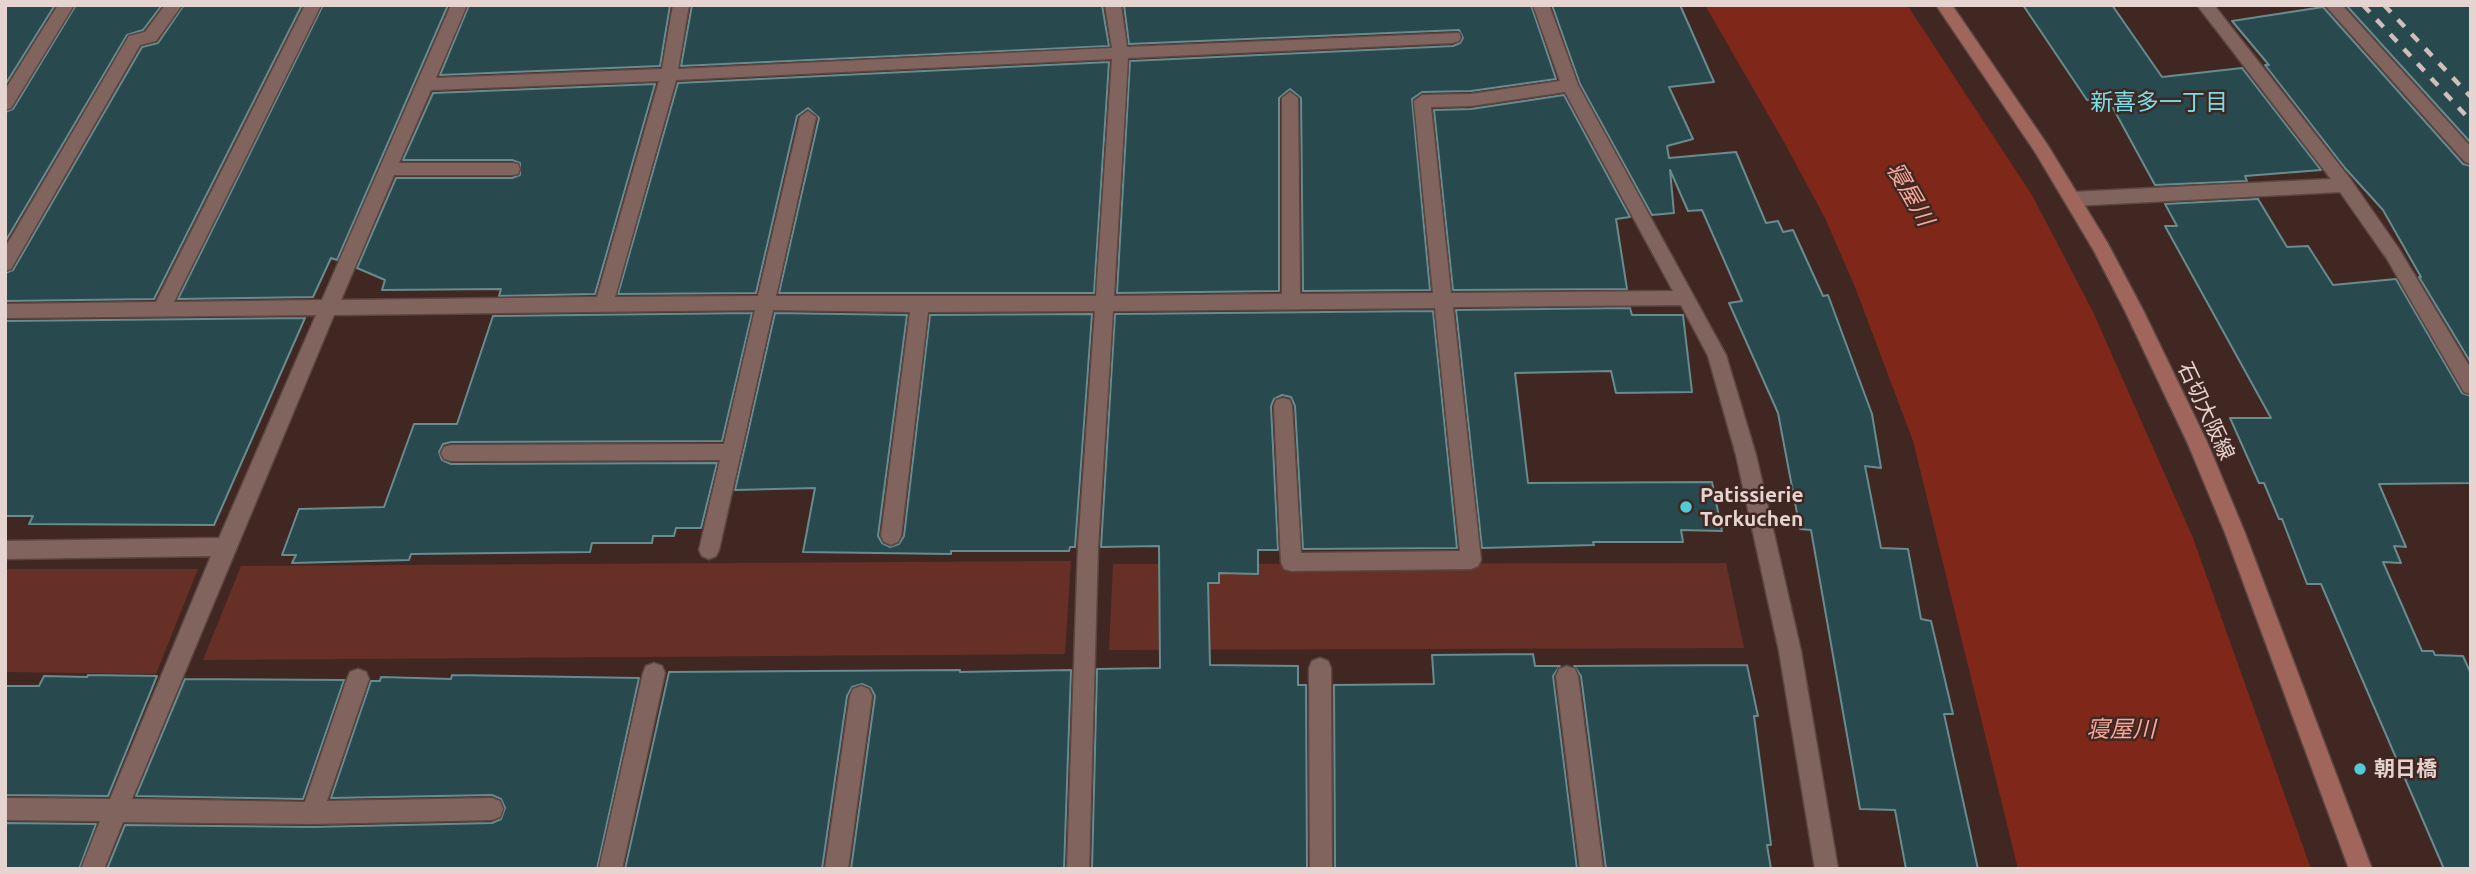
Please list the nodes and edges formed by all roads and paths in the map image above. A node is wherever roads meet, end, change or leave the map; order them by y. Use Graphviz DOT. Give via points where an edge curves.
graph roads {
  1 [pos="66,5"];
  2 [pos="174,5"];
  3 [pos="313,5"];
  4 [pos="459,5"];
  5 [pos="681,5"];
  6 [pos="1113,5"];
  7 [pos="1541,5"];
  8 [pos="1944,5"];
  9 [pos="2204,5"];
  10 [pos="2333,5"];
  11 [pos="1453,37"];
  12 [pos="1120,51"];
  13 [pos="668,75"];
  14 [pos="425,84"];
  15 [pos="1570,85"];
  16 [pos="1290,98"];
  17 [pos="5,104"];
  18 [pos="808,117"];
  19 [pos="2471,158"];
  20 [pos="390,169"];
  21 [pos="512,169"];
  22 [pos="2345,185"];
  23 [pos="2073,199"];
  24 [pos="5,264"];
  25 [pos="1687,298"];
  26 [pos="1291,300"];
  27 [pos="1442,300"];
  28 [pos="1105,301"];
  29 [pos="766,303"];
  30 [pos="604,305"];
  31 [pos="920,305"];
  32 [pos="331,307"];
  33 [pos="161,310"];
  34 [pos="5,311"];
  35 [pos="2471,386"];
  36 [pos="1283,406"];
  37 [pos="731,452"];
  38 [pos="451,453"];
  39 [pos="891,536"];
  40 [pos="225,547"];
  41 [pos="5,550"];
  42 [pos="709,550"];
  43 [pos="1320,668"];
  44 [pos="654,673"];
  45 [pos="1567,676"];
  46 [pos="358,679"];
  47 [pos="861,696"];
  48 [pos="5,809"];
  49 [pos="492,809"];
  50 [pos="117,811"];
  51 [pos="312,813"];
  52 [pos="92,869"];
  53 [pos="610,869"];
  54 [pos="836,869"];
  55 [pos="1078,869"];
  56 [pos="1321,869"];
  57 [pos="1592,869"];
  58 [pos="1827,869"];
  59 [pos="2361,869"];
  1 -- 17 [label="street"];
  2 -- 24 [label="street" via="150,37 135,40"];
  3 -- 33 [label="street"];
  4 -- 14 [label="street"];
  5 -- 13 [label="street"];
  6 -- 12 [label="street"];
  7 -- 15 [label="street"];
  8 -- 23 [label="main road, 石切大阪線"];
  9 -- 22 [label="street"];
  10 -- 19 [label="street"];
  11 -- 12 [label="street"];
  12 -- 13 [label="street"];
  12 -- 28 [label="street"];
  13 -- 14 [label="street"];
  13 -- 30 [label="street"];
  14 -- 20 [label="street"];
  15 -- 25 [label="street"];
  15 -- 27 [label="street" via="1471,100 1422,102"];
  16 -- 26 [label="street"];
  18 -- 29 [label="street"];
  20 -- 21 [label="street"];
  20 -- 32 [label="street"];
  22 -- 23 [label="street"];
  22 -- 35 [label="street" via="2393,254"];
  23 -- 59 [label="main road, 石切大阪線" via="2134,310 2198,444 2276,637"];
  25 -- 27 [label="street"];
  25 -- 58 [label="street" via="1717,355 1746,456 1790,651"];
  26 -- 27 [label="street"];
  26 -- 28 [label="street"];
  27 -- 36 [label="street" via="1471,560 1291,562"];
  28 -- 31 [label="street"];
  28 -- 55 [label="street" via="1088,547"];
  29 -- 30 [label="street"];
  29 -- 31 [label="street"];
  29 -- 37 [label="street"];
  30 -- 32 [label="street"];
  31 -- 39 [label="street"];
  32 -- 33 [label="street"];
  32 -- 40 [label="street"];
  33 -- 34 [label="street"];
  37 -- 38 [label="street"];
  37 -- 42 [label="street"];
  40 -- 41 [label="street"];
  40 -- 50 [label="street"];
  43 -- 56 [label="street"];
  44 -- 53 [label="street"];
  45 -- 57 [label="street"];
  46 -- 51 [label="street"];
  47 -- 54 [label="street"];
  48 -- 50 [label="street"];
  49 -- 51 [label="street"];
  50 -- 51 [label="street"];
  50 -- 52 [label="street"];
}
